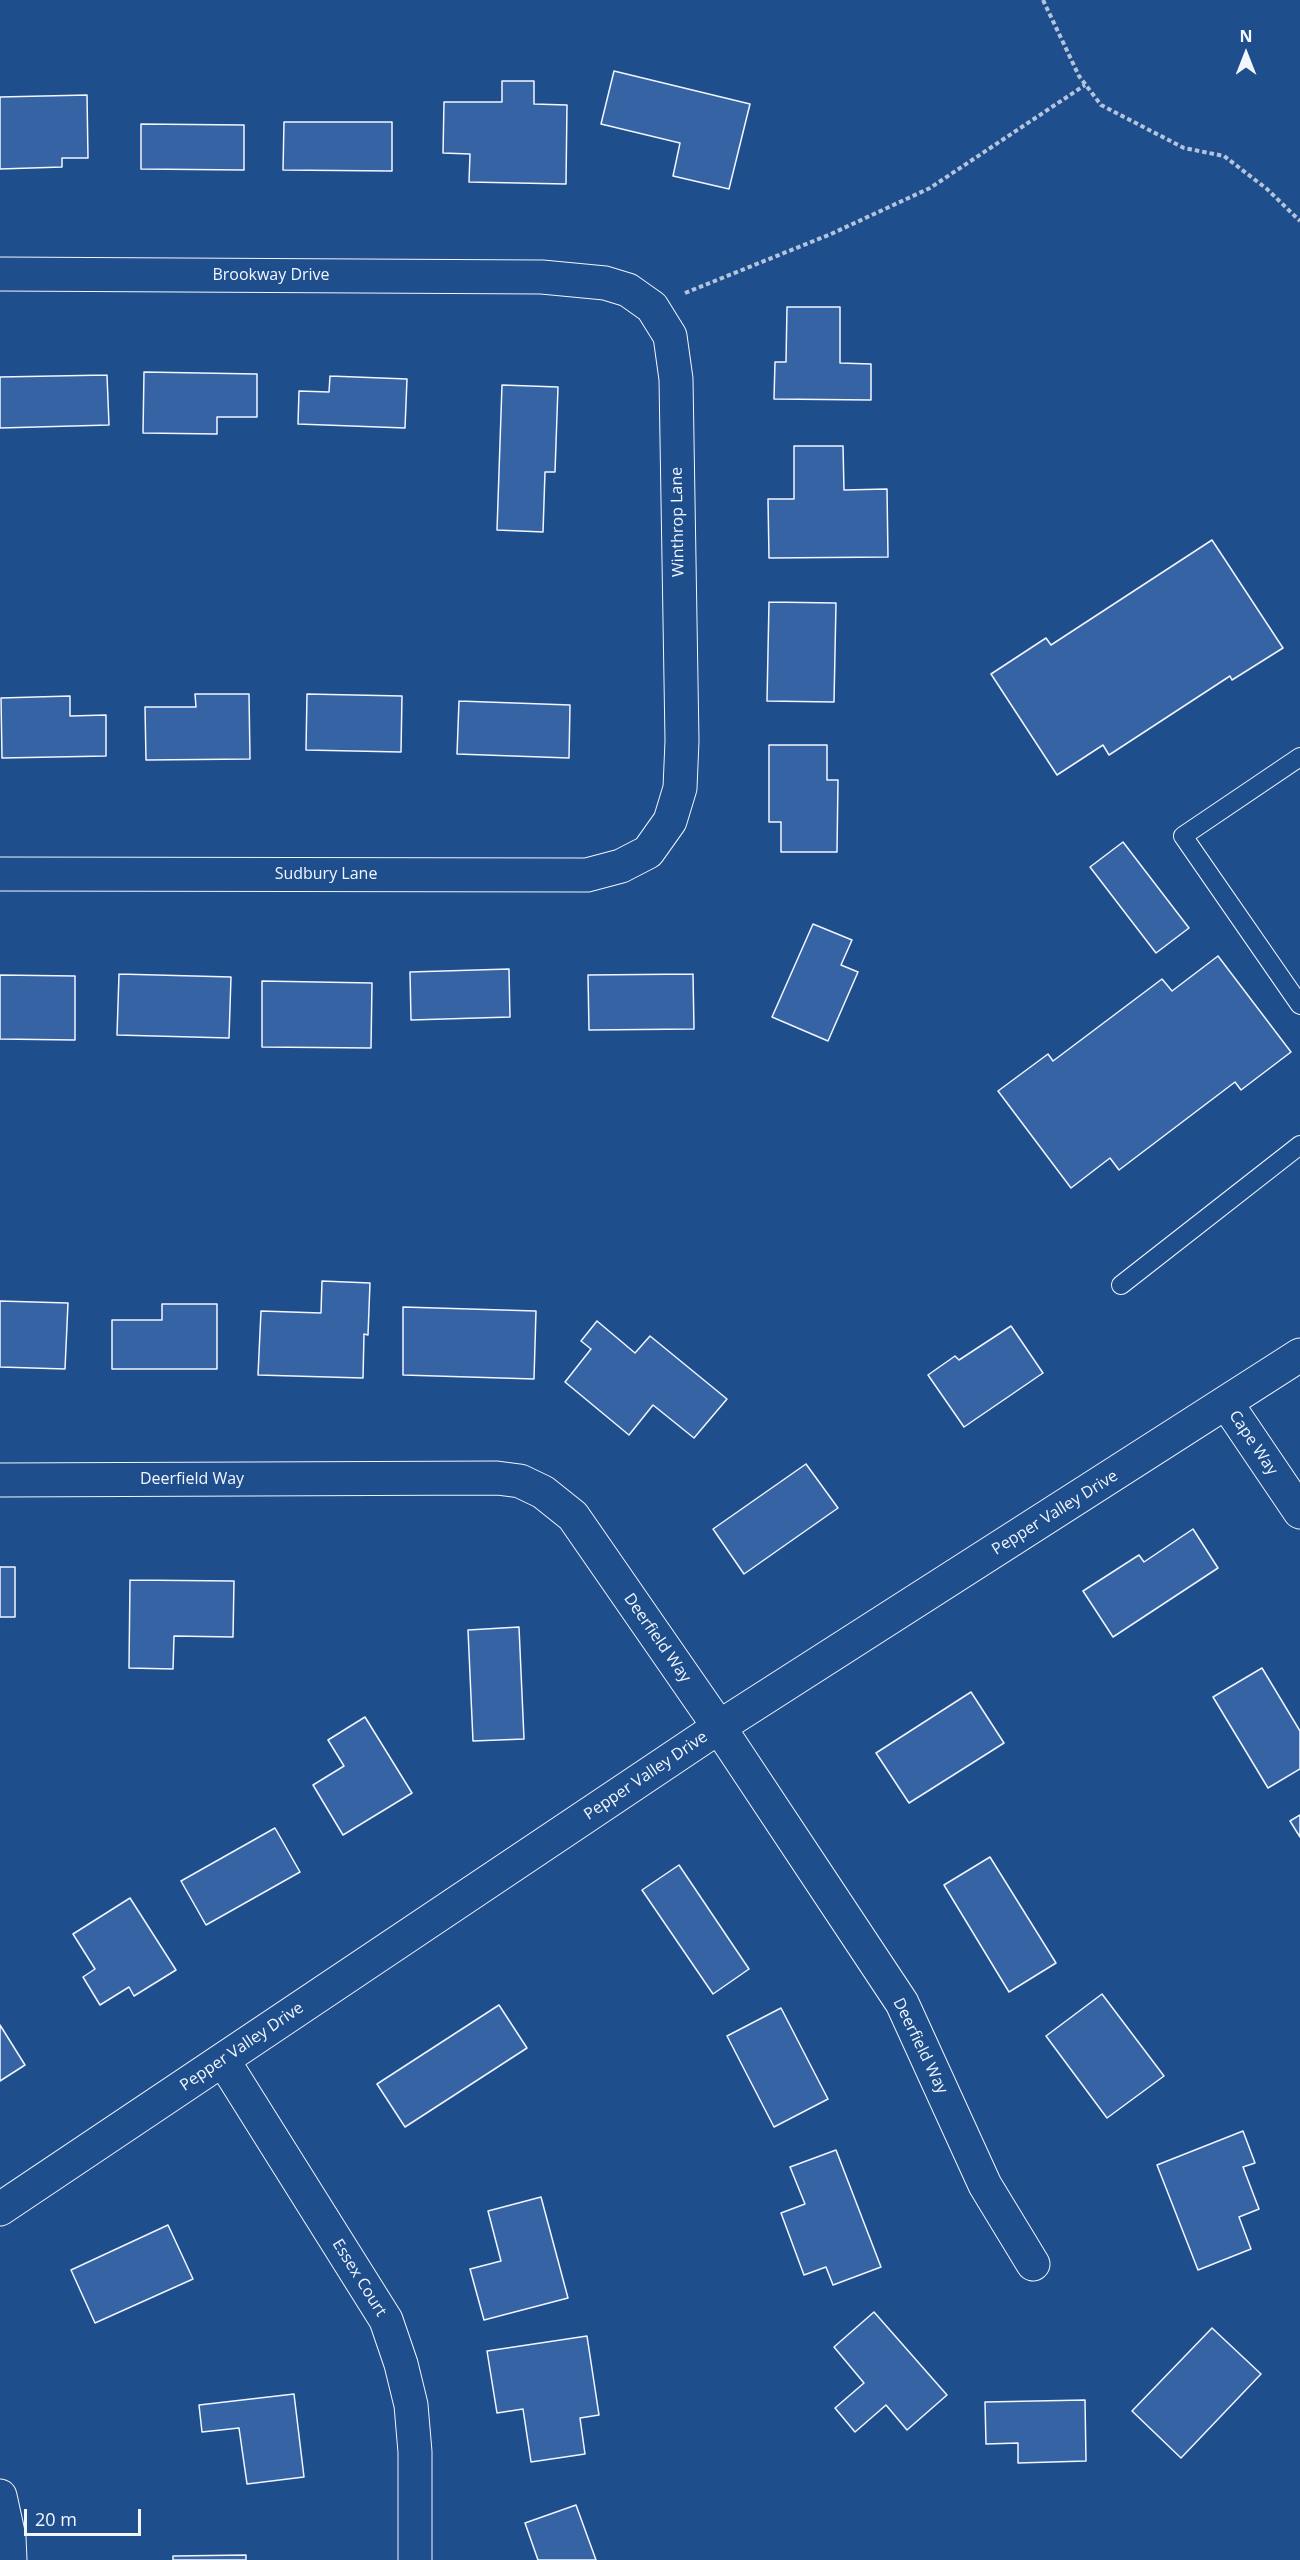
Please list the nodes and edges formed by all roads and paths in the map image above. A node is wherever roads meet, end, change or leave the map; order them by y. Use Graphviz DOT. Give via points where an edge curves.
graph roads {
  1 [pos="1043,0"];
  2 [pos="1085,85"];
  3 [pos="1300,221"];
  4 [pos="0,274"];
  5 [pos="542,277"];
  6 [pos="652,307"];
  7 [pos="1300,757"];
  8 [pos="648,852"];
  9 [pos="0,874"];
  10 [pos="1300,1005"];
  11 [pos="1300,1145"];
  12 [pos="1121,1285"];
  13 [pos="1300,1355"];
  14 [pos="1227,1404"];
  15 [pos="0,1480"];
  16 [pos="1300,1512"];
  17 [pos="719,1727"];
  18 [pos="223,2060"];
  19 [pos="0,2209"];
  20 [pos="1033,2264"];
  21 [pos="0,2496"];
  22 [pos="10,2560"];
  23 [pos="416,2560"];
  1 -- 2 [label="path"];
  2 -- 3 [label="path" via="1101,105 1142,127 1184,148 1224,156"];
  2 -- 6 [label="path" via="930,188 831,234"];
  4 -- 5 [label="street, Brookway Drive"];
  5 -- 6 [label="street, Winthrop Lane" via="605,283 628,290"];
  6 -- 8 [label="street, Winthrop Lane" via="670,336 676,380 682,741 677,799 670,821"];
  7 -- 10 [label="lane" via="1183,836"];
  8 -- 9 [label="street, Sudbury Lane" via="621,866 587,875"];
  11 -- 12 [label="lane"];
  13 -- 14 [label="street, Pepper Valley Drive"];
  14 -- 16 [label="street, Cape Way"];
  14 -- 17 [label="street, Pepper Valley Drive"];
  15 -- 17 [label="street, Deerfield Way" via="519,1481 543,1492 573,1516"];
  17 -- 18 [label="street, Pepper Valley Drive"];
  17 -- 20 [label="street, Deerfield Way" via="902,2003 985,2186"];
  18 -- 19 [label="street, Pepper Valley Drive"];
  18 -- 23 [label="street, Essex Court" via="386,2320 411,2406"];
  21 -- 22 [label="street"];
}
